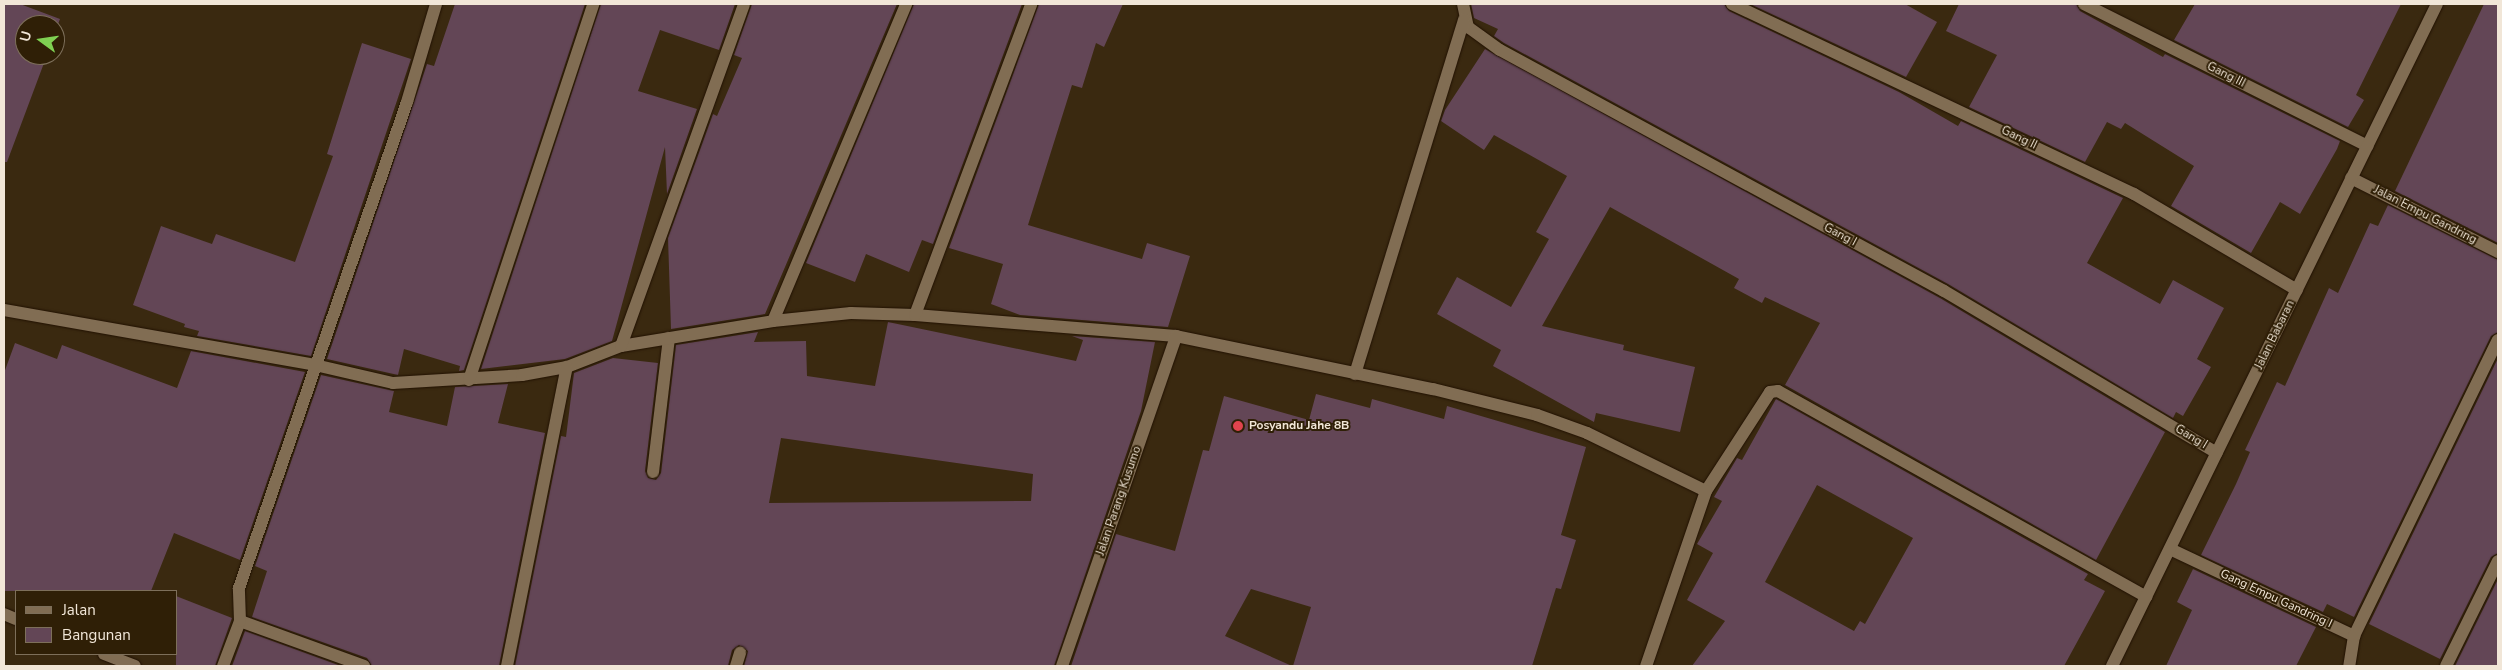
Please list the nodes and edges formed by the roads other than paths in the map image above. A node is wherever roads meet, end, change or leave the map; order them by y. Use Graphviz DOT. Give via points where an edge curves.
graph roads {
  1 [pos="436,4"];
  2 [pos="593,4"];
  3 [pos="744,4"];
  4 [pos="906,4"];
  5 [pos="1031,4"];
  6 [pos="1463,4"];
  7 [pos="1732,4"];
  8 [pos="2084,4"];
  9 [pos="2437,4"];
  10 [pos="1464,20"];
  11 [pos="2367,146"];
  12 [pos="2351,178"];
  13 [pos="2498,252"];
  14 [pos="2297,290"];
  15 [pos="4,310"];
  16 [pos="915,315"];
  17 [pos="772,321"];
  18 [pos="1176,336"];
  19 [pos="669,338"];
  20 [pos="2498,340"];
  21 [pos="621,346"];
  22 [pos="316,365"];
  23 [pos="567,368"];
  24 [pos="1355,374"];
  25 [pos="468,380"];
  26 [pos="2217,453"];
  27 [pos="653,472"];
  28 [pos="1706,491"];
  29 [pos="2170,549"];
  30 [pos="2498,562"];
  31 [pos="2146,597"];
  32 [pos="240,621"];
  33 [pos="2354,636"];
  34 [pos="740,653"];
  35 [pos="107,655"];
  36 [pos="135,666"];
  37 [pos="223,666"];
  38 [pos="364,666"];
  39 [pos="506,666"];
  40 [pos="736,666"];
  41 [pos="1062,666"];
  42 [pos="1646,666"];
  43 [pos="2112,666"];
  44 [pos="2349,666"];
  45 [pos="2446,666"];
  1 -- 22 [label="street" via="407,102"];
  2 -- 25 [label="street"];
  3 -- 21 [label="street"];
  4 -- 17 [label="street"];
  5 -- 16 [label="street"];
  6 -- 10 [label="street"];
  7 -- 14 [label="street, Gang II" via="2134,194"];
  8 -- 11 [label="street, Gang III"];
  9 -- 11 [label="street, Jalan Babaran"];
  10 -- 24 [label="street"];
  10 -- 26 [label="street, Gang I" via="1474,34 1566,88 1944,291"];
  11 -- 12 [label="street, Jalan Babaran"];
  12 -- 13 [label="street, Jalan Empu Gandring"];
  12 -- 14 [label="street, Jalan Babaran"];
  14 -- 26 [label="street, Jalan Babaran"];
  15 -- 22 [label="street"];
  16 -- 17 [label="street" via="851,313"];
  16 -- 18 [label="street"];
  17 -- 19 [label="street"];
  18 -- 24 [label="street"];
  18 -- 41 [label="street, Jalan Parang Kusumo"];
  19 -- 21 [label="street"];
  19 -- 27 [label="street"];
  20 -- 33 [label="street"];
  21 -- 23 [label="street"];
  22 -- 25 [label="street" via="393,383"];
  22 -- 32 [label="street" via="239,588"];
  23 -- 25 [label="street"];
  23 -- 39 [label="street"];
  24 -- 28 [label="street" via="1537,415 1587,433"];
  26 -- 29 [label="street, Jalan Babaran"];
  28 -- 31 [label="street" via="1770,392 1778,391"];
  28 -- 42 [label="street"];
  29 -- 31 [label="street, Jalan Babaran"];
  29 -- 33 [label="street, Gang Empu Gandring I"];
  30 -- 45 [label="street"];
  31 -- 43 [label="street, Jalan Babaran"];
  32 -- 37 [label="street"];
  32 -- 38 [label="street"];
  33 -- 44 [label="street"];
  34 -- 40 [label="street"];
  35 -- 36 [label="street"];
}
